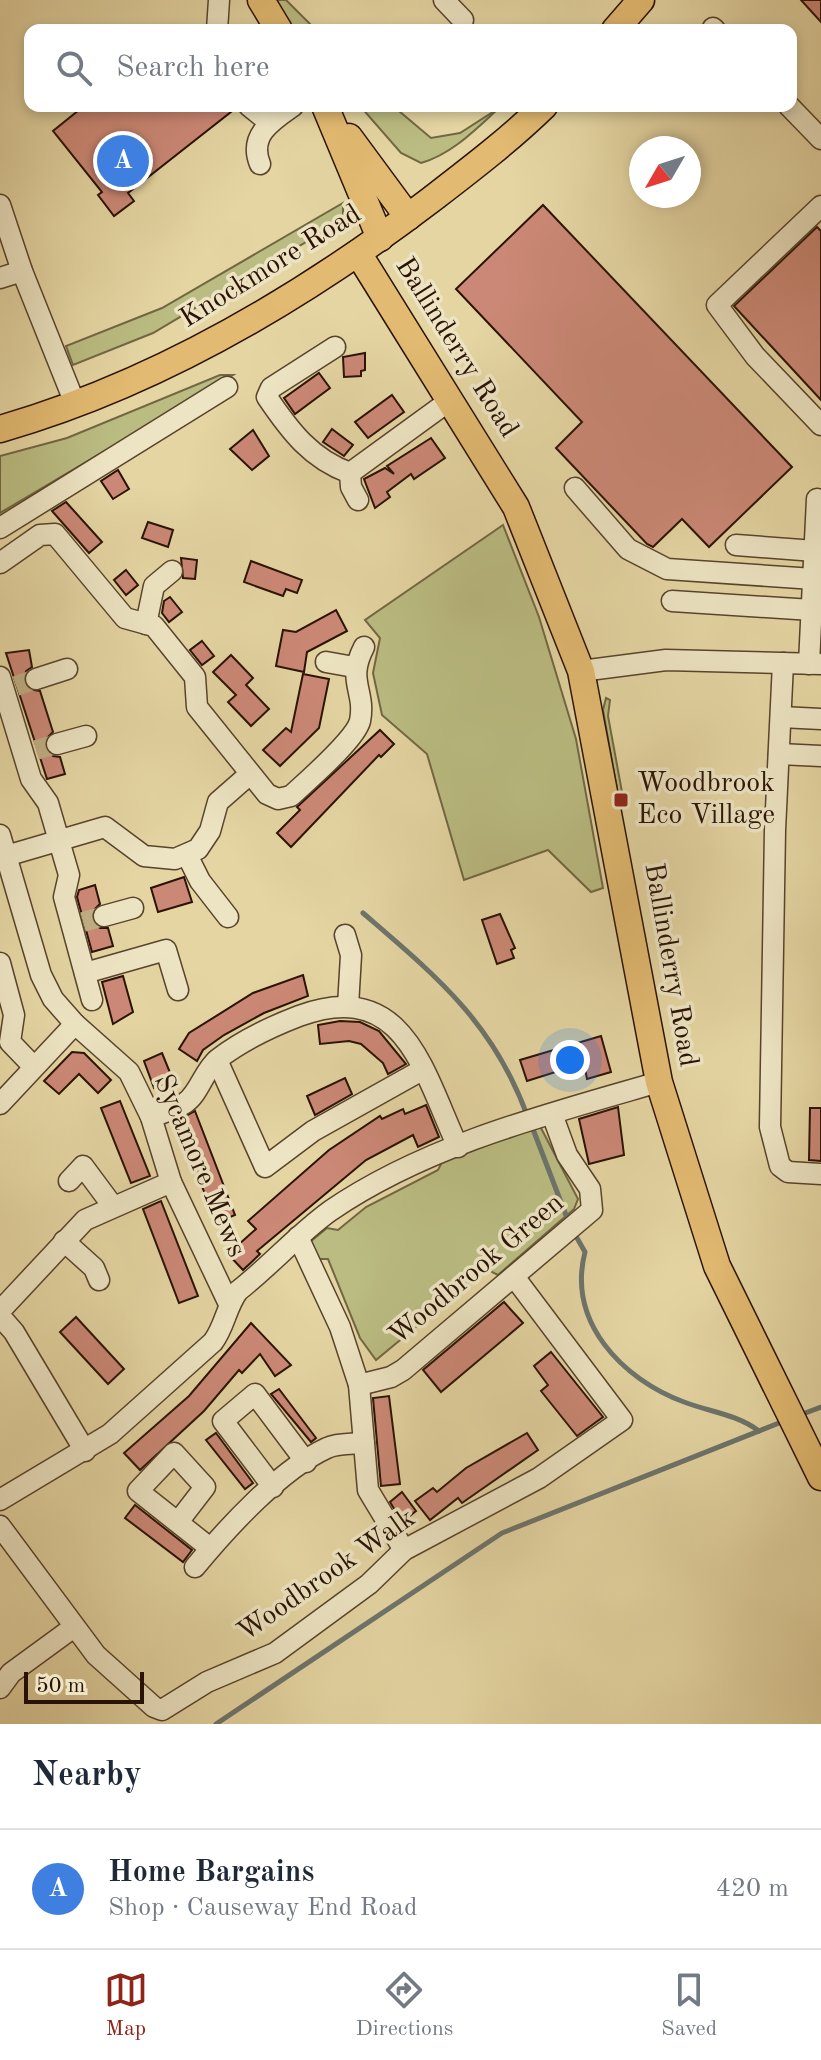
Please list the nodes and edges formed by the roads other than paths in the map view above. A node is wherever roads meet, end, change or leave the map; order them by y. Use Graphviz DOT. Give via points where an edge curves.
graph roads {
  1 [pos="219,0"];
  2 [pos="261,0"];
  3 [pos="444,0"];
  4 [pos="641,0"];
  5 [pos="463,20"];
  6 [pos="217,24"];
  7 [pos="275,24"];
  8 [pos="620,24"];
  9 [pos="256,112"];
  10 [pos="284,112"];
  11 [pos="328,112"];
  12 [pos="329,112"];
  13 [pos="538,112"];
  14 [pos="795,112"];
  15 [pos="269,122"];
  16 [pos="821,139"];
  17 [pos="260,164"];
  18 [pos="0,205"];
  19 [pos="821,206"];
  20 [pos="408,217"];
  21 [pos="380,238"];
  22 [pos="358,253"];
  23 [pos="22,271"];
  24 [pos="0,278"];
  25 [pos="327,357"];
  26 [pos="227,387"];
  27 [pos="449,401"];
  28 [pos="76,406"];
  29 [pos="821,425"];
  30 [pos="0,429"];
  31 [pos="350,473"];
  32 [pos="575,488"];
  33 [pos="817,499"];
  34 [pos="358,500"];
  35 [pos="0,528"];
  36 [pos="736,545"];
  37 [pos="815,551"];
  38 [pos="0,563"];
  39 [pos="172,571"];
  40 [pos="814,579"];
  41 [pos="672,601"];
  42 [pos="812,610"];
  43 [pos="146,624"];
  44 [pos="364,647"];
  45 [pos="326,662"];
  46 [pos="783,663"];
  47 [pos="815,664"];
  48 [pos="354,667"];
  49 [pos="67,669"];
  50 [pos="581,671"];
  51 [pos="36,679"];
  52 [pos="7,684"];
  53 [pos="781,717"];
  54 [pos="821,719"];
  55 [pos="86,736"];
  56 [pos="57,744"];
  57 [pos="779,754"];
  58 [pos="821,756"];
  59 [pos="250,774"];
  60 [pos="0,835"];
  61 [pos="59,842"];
  62 [pos="187,855"];
  63 [pos="6,856"];
  64 [pos="133,908"];
  65 [pos="104,916"];
  66 [pos="228,917"];
  67 [pos="345,935"];
  68 [pos="0,966"];
  69 [pos="85,973"];
  70 [pos="178,990"];
  71 [pos="92,1000"];
  72 [pos="348,1006"];
  73 [pos="75,1024"];
  74 [pos="217,1060"];
  75 [pos="34,1067"];
  76 [pos="422,1070"];
  77 [pos="659,1082"];
  78 [pos="0,1104"];
  79 [pos="545,1116"];
  80 [pos="151,1117"];
  81 [pos="458,1147"];
  82 [pos="821,1174"];
  83 [pos="69,1181"];
  84 [pos="171,1182"];
  85 [pos="112,1205"];
  86 [pos="298,1237"];
  87 [pos="64,1241"];
  88 [pos="515,1278"];
  89 [pos="99,1280"];
  90 [pos="229,1304"];
  91 [pos="0,1314"];
  92 [pos="359,1385"];
  93 [pos="364,1443"];
  94 [pos="85,1451"];
  95 [pos="306,1462"];
  96 [pos="821,1477"];
  97 [pos="273,1487"];
  98 [pos="0,1500"];
  99 [pos="178,1522"];
  100 [pos="0,1526"];
  101 [pos="404,1550"];
  102 [pos="74,1627"];
  103 [pos="0,1688"];
  1 -- 6 [label="street"];
  2 -- 7 [label="main road"];
  3 -- 5 [label="street"];
  4 -- 8 [label="main road"];
  9 -- 15 [label="street"];
  10 -- 15 [label="street"];
  11 -- 21 [label="main road, Ballinderry Road"];
  12 -- 20 [label="main road, Ballinderry Road"];
  13 -- 20 [label="main road, Knockmore Road"];
  14 -- 16 [label="street"];
  15 -- 17 [label="street" via="257,142"];
  18 -- 23 [label="street"];
  19 -- 29 [label="street" via="717,305 755,356"];
  20 -- 21 [label="main road, Knockmore Road"];
  21 -- 22 [label="main road, Knockmore Road"];
  22 -- 27 [label="main road, Ballinderry Road"];
  22 -- 28 [label="main road, Knockmore Road" via="201,349"];
  23 -- 24 [label="street"];
  23 -- 28 [label="street"];
  25 -- 31 [label="street" via="271,388 267,397 302,445"];
  26 -- 35 [label="street"];
  27 -- 31 [label="street"];
  27 -- 50 [label="main road, Ballinderry Road" via="516,507"];
  28 -- 30 [label="main road, Knockmore Road"];
  31 -- 34 [label="street"];
  32 -- 40 [label="street" via="628,549 667,569"];
  33 -- 37 [label="street"];
  36 -- 37 [label="street"];
  37 -- 40 [label="street"];
  38 -- 43 [label="street" via="40,535 55,534 125,618"];
  39 -- 43 [label="street" via="154,586"];
  40 -- 42 [label="street"];
  41 -- 42 [label="street"];
  42 -- 47 [label="street"];
  43 -- 59 [label="street" via="154,626 195,677 197,707"];
  44 -- 48 [label="street"];
  45 -- 48 [label="street"];
  46 -- 47 [label="street"];
  46 -- 50 [label="street" via="666,660"];
  46 -- 53 [label="street"];
  48 -- 59 [label="street" via="359,725 328,759 291,796 278,799"];
  49 -- 51 [label="street"];
  50 -- 77 [label="main road, Ballinderry Road"];
  52 -- 61 [label="street" via="30,752 31,779 48,803"];
  53 -- 54 [label="street"];
  53 -- 57 [label="street"];
  55 -- 56 [label="street"];
  57 -- 58 [label="street"];
  57 -- 82 [label="street" via="770,1127 780,1166 788,1172"];
  59 -- 62 [label="street" via="218,802 210,831"];
  60 -- 63 [label="street, Sycamore Mews"];
  61 -- 62 [label="street" via="105,827 144,856"];
  61 -- 63 [label="street"];
  61 -- 69 [label="street" via="69,875 64,897 78,924"];
  62 -- 66 [label="street"];
  63 -- 73 [label="street, Sycamore Mews" via="41,975"];
  64 -- 65 [label="street"];
  67 -- 72 [label="street" via="351,955"];
  68 -- 75 [label="street" via="14,1015 10,1042"];
  69 -- 70 [label="street" via="166,950"];
  69 -- 71 [label="street"];
  72 -- 74 [label="street" via="319,1009 282,1023"];
  72 -- 76 [label="street" via="386,1018 406,1037"];
  73 -- 75 [label="street"];
  73 -- 80 [label="street, Sycamore Mews" via="129,1072"];
  74 -- 76 [label="street" via="265,1167 313,1131"];
  74 -- 80 [label="street" via="186,1103"];
  75 -- 78 [label="street"];
  76 -- 81 [label="street"];
  77 -- 79 [label="street"];
  77 -- 96 [label="main road, Ballinderry Road" via="717,1266"];
  79 -- 81 [label="street"];
  79 -- 88 [label="street, Woodbrook Green" via="590,1189 592,1210"];
  80 -- 84 [label="street, Sycamore Mews"];
  81 -- 86 [label="street" via="392,1176 332,1210"];
  83 -- 85 [label="street" via="83,1166"];
  84 -- 85 [label="street"];
  84 -- 90 [label="street, Sycamore Mews"];
  85 -- 87 [label="street" via="85,1220"];
  86 -- 90 [label="street"];
  86 -- 92 [label="street, Woodbrook Green" via="340,1327"];
  87 -- 89 [label="street" via="94,1268"];
  87 -- 91 [label="street"];
  88 -- 92 [label="street, Woodbrook Green" via="403,1370"];
  88 -- 101 [label="street, Woodbrook Walk" via="622,1420 539,1478"];
  90 -- 94 [label="street" via="223,1329 213,1342"];
  91 -- 94 [label="street"];
  92 -- 93 [label="street"];
  93 -- 95 [label="street" via="329,1446"];
  93 -- 101 [label="street" via="368,1490"];
  94 -- 98 [label="street"];
  95 -- 97 [label="street"];
  95 -- 97 [label="street" via="255,1394 223,1421"];
  97 -- 99 [label="street" via="233,1520 207,1558"];
  100 -- 102 [label="street, Woodbrook Walk"];
  101 -- 102 [label="street, Woodbrook Walk" via="369,1584 275,1653 207,1682 162,1710 107,1667"];
  102 -- 103 [label="street" via="11,1673"];
}
